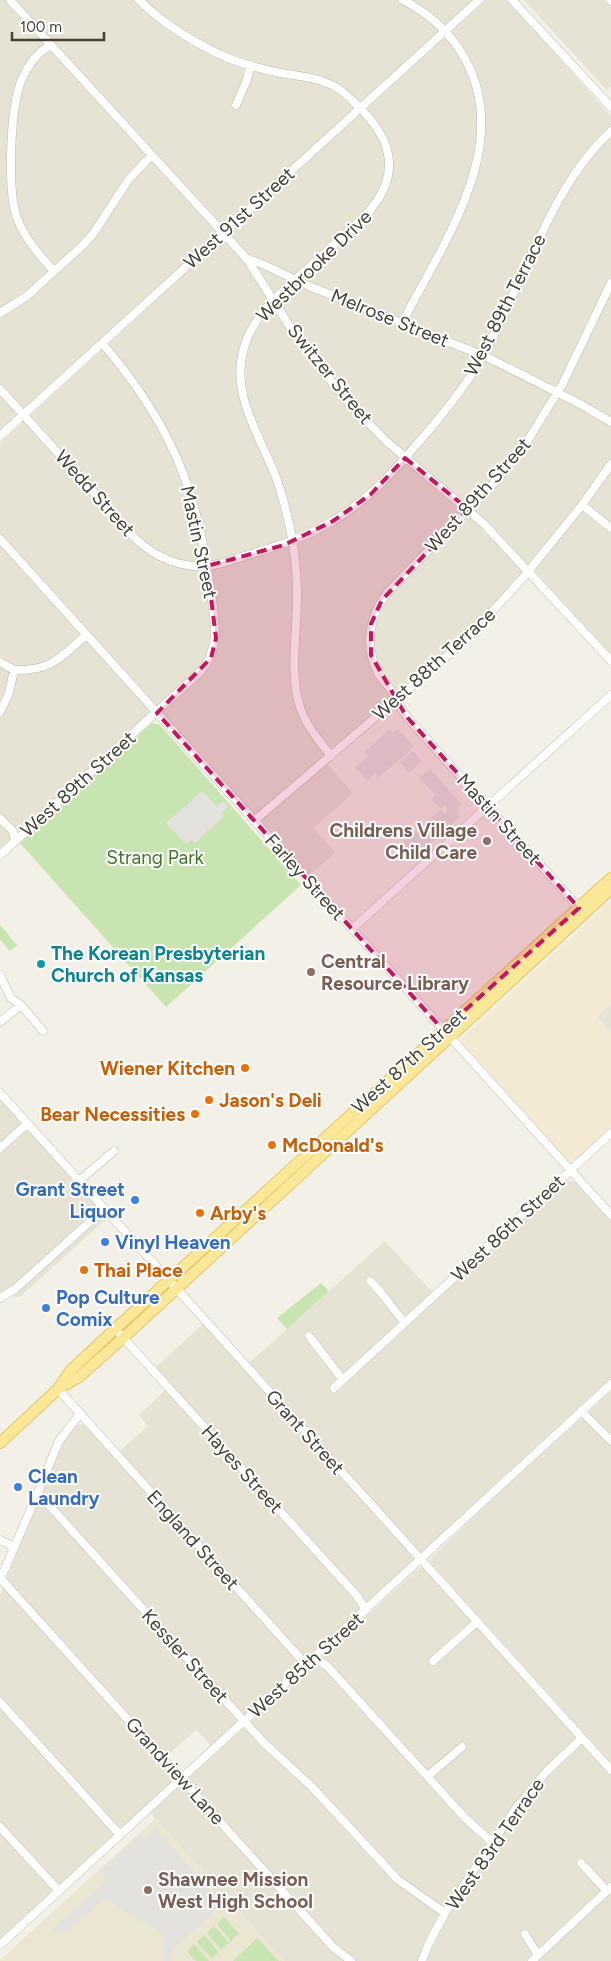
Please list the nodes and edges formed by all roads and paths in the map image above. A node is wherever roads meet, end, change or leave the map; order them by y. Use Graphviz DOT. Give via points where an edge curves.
graph roads {
  1 [pos="10,0"];
  2 [pos="139,0"];
  3 [pos="402,0"];
  4 [pos="479,0"];
  5 [pos="512,0"];
  6 [pos="444,31"];
  7 [pos="51,45"];
  8 [pos="250,66"];
  9 [pos="236,105"];
  10 [pos="611,107"];
  11 [pos="360,108"];
  12 [pos="611,131"];
  13 [pos="151,156"];
  14 [pos="222,234"];
  15 [pos="247,259"];
  16 [pos="54,271"];
  17 [pos="295,280"];
  18 [pos="611,283"];
  19 [pos="273,300"];
  20 [pos="0,313"];
  21 [pos="402,323"];
  22 [pos="102,343"];
  23 [pos="483,356"];
  24 [pos="0,389"];
  25 [pos="558,392"];
  26 [pos="24,414"];
  27 [pos="611,422"];
  28 [pos="0,436"];
  29 [pos="405,458"];
  30 [pos="611,464"];
  31 [pos="582,505"];
  32 [pos="468,510"];
  33 [pos="611,528"];
  34 [pos="0,539"];
  35 [pos="292,541"];
  36 [pos="207,566"];
  37 [pos="528,571"];
  38 [pos="86,635"];
  39 [pos="611,661"];
  40 [pos="0,662"];
  41 [pos="14,670"];
  42 [pos="611,695"];
  43 [pos="396,700"];
  44 [pos="0,712"];
  45 [pos="157,713"];
  46 [pos="331,756"];
  47 [pos="489,806"];
  48 [pos="0,818"];
  49 [pos="254,821"];
  50 [pos="15,841"];
  51 [pos="0,855"];
  52 [pos="611,878"];
  53 [pos="611,889"];
  54 [pos="581,910"];
  55 [pos="352,929"];
  56 [pos="0,975"];
  57 [pos="21,1005"];
  58 [pos="0,1022"];
  59 [pos="43,1031"];
  60 [pos="447,1034"];
  61 [pos="0,1093"];
  62 [pos="27,1124"];
  63 [pos="611,1133"];
  64 [pos="0,1148"];
  65 [pos="114,1151"];
  66 [pos="571,1170"];
  67 [pos="79,1181"];
  68 [pos="104,1208"];
  69 [pos="611,1215"];
  70 [pos="370,1281"];
  71 [pos="172,1285"];
  72 [pos="0,1298"];
  73 [pos="405,1323"];
  74 [pos="115,1329"];
  75 [pos="309,1336"];
  76 [pos="123,1338"];
  77 [pos="343,1380"];
  78 [pos="611,1384"];
  79 [pos="334,1388"];
  80 [pos="58,1390"];
  81 [pos="581,1411"];
  82 [pos="79,1415"];
  83 [pos="611,1441"];
  84 [pos="0,1442"];
  85 [pos="36,1497"];
  86 [pos="0,1540"];
  87 [pos="14,1547"];
  88 [pos="421,1560"];
  89 [pos="0,1579"];
  90 [pos="366,1610"];
  91 [pos="477,1622"];
  92 [pos="315,1657"];
  93 [pos="433,1661"];
  94 [pos="308,1664"];
  95 [pos="0,1702"];
  96 [pos="244,1721"];
  97 [pos="582,1738"];
  98 [pos="462,1747"];
  99 [pos="609,1764"];
  100 [pos="428,1776"];
  101 [pos="182,1778"];
  102 [pos="0,1827"];
  103 [pos="120,1835"];
  104 [pos="492,1842"];
  105 [pos="581,1864"];
  106 [pos="609,1890"];
  107 [pos="59,1891"];
  108 [pos="445,1913"];
  109 [pos="525,1934"];
  110 [pos="0,1945"];
  111 [pos="535,1958"];
  112 [pos="351,1961"];
  113 [pos="422,1961"];
  1 -- 7 [label="street, Switzer Street"];
  2 -- 8 [label="street, Westbrooke Drive" via="190,39"];
  3 -- 6 [label="street"];
  4 -- 6 [label="street, West 91st Street"];
  5 -- 10 [label="street"];
  6 -- 11 [label="street, West 91st Street"];
  6 -- 21 [label="street" via="461,51 476,82 481,107 480,138 464,203"];
  7 -- 13 [label="street, Switzer Street"];
  7 -- 16 [label="street" via="41,51 29,66 17,92 11,190 22,230"];
  8 -- 9 [label="street"];
  8 -- 11 [label="street, Westbrooke Drive" via="322,81 345,93"];
  11 -- 14 [label="street, West 91st Street"];
  11 -- 17 [label="street, Westbrooke Drive" via="376,125 388,150 385,188 375,206"];
  12 -- 23 [label="street, West 89th Terrace" via="590,153 559,199"];
  13 -- 14 [label="street, Switzer Street"];
  13 -- 16 [label="street" via="124,184 93,234"];
  14 -- 15 [label="street, Switzer Street"];
  14 -- 22 [label="street, West 91st Street"];
  15 -- 17 [label="street, Melrose Street"];
  15 -- 19 [label="street, Switzer Street"];
  16 -- 20 [label="street" via="27,296"];
  17 -- 19 [label="street, Westbrooke Drive"];
  17 -- 21 [label="street, Melrose Street"];
  18 -- 25 [label="street, West 89th Street"];
  19 -- 29 [label="street, Switzer Street" via="299,341 334,386"];
  19 -- 35 [label="street, Westbrooke Drive" via="260,314 246,339 240,381 247,411 281,494"];
  21 -- 23 [label="street, Melrose Street"];
  22 -- 26 [label="street, West 91st Street"];
  22 -- 36 [label="street, Mastin Street" via="148,402 174,450 194,504"];
  23 -- 25 [label="street, Melrose Street"];
  23 -- 29 [label="street, West 89th Terrace" via="460,392"];
  24 -- 26 [label="street, Wedd Street"];
  25 -- 27 [label="street, Melrose Street"];
  25 -- 32 [label="street, West 89th Street" via="525,445"];
  26 -- 28 [label="street, West 91st Street"];
  26 -- 36 [label="street, Wedd Street" via="141,543 176,563"];
  29 -- 32 [label="street, Switzer Street"];
  29 -- 35 [label="street, West 89th Terrace" via="353,507"];
  30 -- 31 [label="street, West 88th Terrace"];
  31 -- 33 [label="street"];
  31 -- 37 [label="street, West 88th Terrace"];
  32 -- 37 [label="street, Switzer Street"];
  32 -- 43 [label="street, West 89th Street" via="388,592 375,612 370,637 371,655"];
  34 -- 38 [label="street, Farley Street"];
  35 -- 36 [label="street, West 89th Terrace"];
  35 -- 46 [label="street, Westbrooke Drive" via="297,591 295,671 298,703 311,730"];
  36 -- 45 [label="street, Mastin Street" via="216,638 211,658"];
  37 -- 39 [label="street, Switzer Street"];
  37 -- 43 [label="street, West 88th Terrace" via="468,638"];
  38 -- 41 [label="street" via="52,664 37,669"];
  38 -- 45 [label="street, Farley Street"];
  40 -- 41 [label="street"];
  41 -- 44 [label="street" via="9,693"];
  42 -- 47 [label="street"];
  43 -- 46 [label="street, West 88th Terrace"];
  43 -- 47 [label="street, Mastin Street" via="406,716"];
  45 -- 49 [label="street, Farley Street"];
  45 -- 50 [label="street, West 89th Street"];
  46 -- 49 [label="street, West 88th Terrace"];
  47 -- 54 [label="street, Mastin Street"];
  47 -- 55 [label="street"];
  48 -- 50 [label="street" via="13,832"];
  49 -- 55 [label="street, Farley Street"];
  50 -- 51 [label="street, West 89th Street"];
  52 -- 54 [label="main road, West 87th Street"];
  53 -- 54 [label="main road, West 87th Street"];
  54 -- 60 [label="main road, West 87th Street"];
  55 -- 60 [label="street, Farley Street"];
  56 -- 57 [label="street" via="11,998"];
  57 -- 58 [label="street"];
  57 -- 59 [label="street"];
  60 -- 66 [label="street, Farley Street"];
  60 -- 71 [label="main road, West 87th Street"];
  61 -- 62 [label="street, Grant Street"];
  62 -- 64 [label="street"];
  62 -- 67 [label="street, Grant Street"];
  63 -- 66 [label="street, West 86th Street"];
  65 -- 67 [label="street"];
  66 -- 69 [label="street, Farley Street"];
  66 -- 73 [label="street, West 86th Street"];
  67 -- 68 [label="street, Grant Street"];
  68 -- 71 [label="street, Grant Street"];
  68 -- 72 [label="street" via="15,1289"];
  70 -- 73 [label="street"];
  71 -- 74 [label="main road, West 87th Street"];
  71 -- 76 [label="main road, West 87th Street"];
  71 -- 88 [label="street, Grant Street"];
  73 -- 77 [label="street, West 86th Street"];
  74 -- 76 [label="street, Hayes Street"];
  74 -- 80 [label="main road, West 87th Street" via="70,1371"];
  75 -- 77 [label="street"];
  76 -- 80 [label="main road, West 87th Street" via="79,1377"];
  76 -- 90 [label="street, Hayes Street" via="357,1596"];
  77 -- 79 [label="street, West 86th Street"];
  78 -- 81 [label="street, West 85th Street"];
  80 -- 82 [label="street, England Street"];
  80 -- 84 [label="main road, West 87th Street"];
  81 -- 83 [label="street"];
  81 -- 88 [label="street, West 85th Street"];
  82 -- 85 [label="street" via="59,1441"];
  82 -- 94 [label="street, England Street"];
  85 -- 87 [label="street"];
  85 -- 96 [label="street, Kessler Street" via="48,1505"];
  86 -- 87 [label="street"];
  87 -- 89 [label="street"];
  88 -- 90 [label="street, West 85th Street"];
  88 -- 91 [label="street, Grant Street"];
  89 -- 101 [label="street, Grandview Lane"];
  90 -- 92 [label="street, West 85th Street"];
  91 -- 93 [label="street"];
  91 -- 97 [label="street, Grant Street"];
  92 -- 94 [label="street, West 85th Street"];
  92 -- 100 [label="street" via="328,1667"];
  94 -- 96 [label="street, West 85th Street"];
  95 -- 103 [label="street"];
  96 -- 101 [label="street, West 85th Street"];
  96 -- 108 [label="street, Kessler Street" via="312,1787 398,1880"];
  97 -- 99 [label="street, Grant Street"];
  97 -- 104 [label="street, West 83rd Terrace" via="531,1789"];
  98 -- 100 [label="street"];
  100 -- 104 [label="street" via="471,1825"];
  101 -- 103 [label="street, West 85th Street"];
  101 -- 112 [label="street, Grandview Lane" via="333,1947"];
  102 -- 107 [label="street"];
  103 -- 107 [label="street, West 85th Street"];
  104 -- 108 [label="street, West 83rd Terrace"];
  105 -- 106 [label="street"];
  106 -- 111 [label="street"];
  107 -- 110 [label="street, West 85th Street"];
  108 -- 113 [label="street, West 83rd Terrace"];
  109 -- 111 [label="street"];
}
